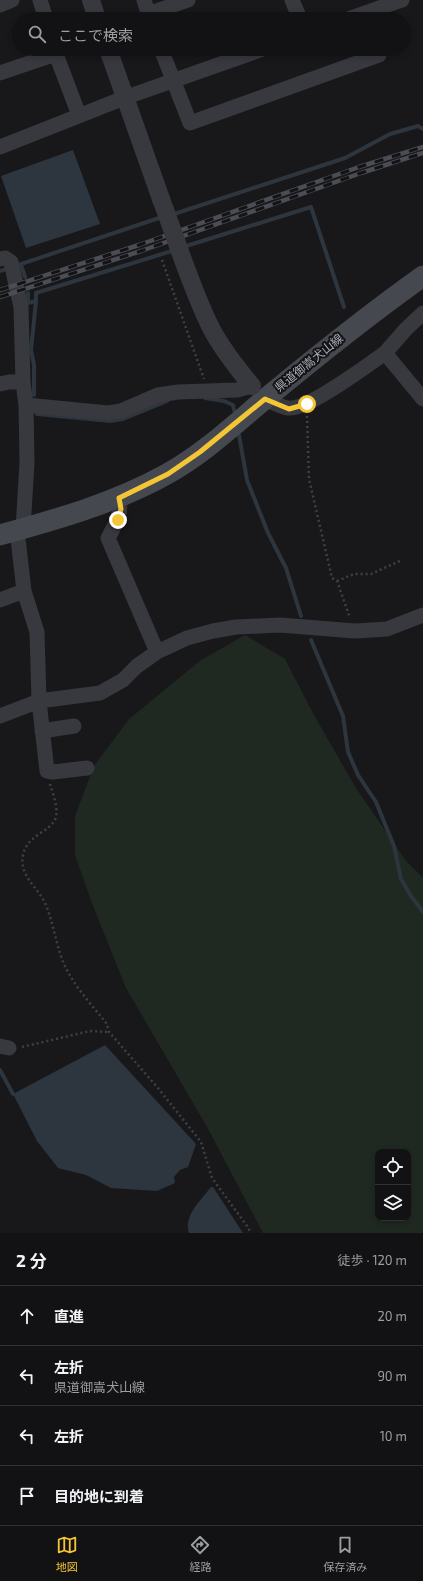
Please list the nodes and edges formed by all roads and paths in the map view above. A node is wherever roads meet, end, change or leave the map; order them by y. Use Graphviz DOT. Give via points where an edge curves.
graph roads {
  1 [pos="12,0"];
  2 [pos="40,0"];
  3 [pos="91,0"];
  4 [pos="188,0"];
  5 [pos="292,0"];
  6 [pos="402,0"];
  7 [pos="0,5"];
  8 [pos="147,11"];
  9 [pos="44,12"];
  10 [pos="95,12"];
  11 [pos="297,12"];
  12 [pos="371,12"];
  13 [pos="45,56"];
  14 [pos="57,56"];
  15 [pos="110,56"];
  16 [pos="164,56"];
  17 [pos="243,56"];
  18 [pos="376,56"];
  19 [pos="0,73"];
  20 [pos="173,81"];
  21 [pos="124,98"];
  22 [pos="79,115"];
  23 [pos="0,147"];
  24 [pos="162,260"];
  25 [pos="5,261"];
  26 [pos="423,276"];
  27 [pos="423,313"];
  28 [pos="385,353"];
  29 [pos="23,382"];
  30 [pos="0,384"];
  31 [pos="206,391"];
  32 [pos="259,392"];
  33 [pos="423,399"];
  34 [pos="307,404"];
  35 [pos="26,405"];
  36 [pos="119,498"];
  37 [pos="13,531"];
  38 [pos="402,560"];
  39 [pos="337,581"];
  40 [pos="24,591"];
  41 [pos="0,600"];
  42 [pos="423,615"];
  43 [pos="355,632"];
  44 [pos="157,652"];
  45 [pos="39,701"];
  46 [pos="0,716"];
  47 [pos="74,726"];
  48 [pos="42,731"];
  49 [pos="87,768"];
  50 [pos="47,771"];
  51 [pos="109,1032"];
  52 [pos="4,1047"];
  53 [pos="251,1233"];
  1 -- 7 [label="street"];
  2 -- 9 [label="street"];
  3 -- 10 [label="street"];
  4 -- 8 [label="street"];
  5 -- 11 [label="street"];
  6 -- 12 [label="street"];
  13 -- 19 [label="street"];
  14 -- 22 [label="street"];
  15 -- 21 [label="street"];
  16 -- 20 [label="street"];
  17 -- 20 [label="street"];
  18 -- 20 [label="street" via="190,123"];
  20 -- 21 [label="street"];
  21 -- 22 [label="street"];
  21 -- 32 [label="street, bridge" via="160,199 212,329 234,364"];
  22 -- 23 [label="street"];
  24 -- 31 [label="path"];
  25 -- 29 [label="street" via="14,277 21,307"];
  26 -- 32 [label="main road, 県道御嵩犬山線"];
  27 -- 28 [label="street"];
  28 -- 33 [label="street"];
  28 -- 34 [label="street"];
  29 -- 30 [label="street"];
  29 -- 35 [label="street"];
  31 -- 32 [label="street"];
  31 -- 35 [label="street" via="158,396 121,411"];
  32 -- 34 [label="street" via="289,409"];
  32 -- 36 [label="main road, 県道御嵩犬山線" via="200,452 168,474"];
  34 -- 39 [label="path" via="309,479 332,578"];
  35 -- 37 [label="street" via="27,463"];
  36 -- 37 [label="main road, 県道御嵩犬山線"];
  36 -- 44 [label="street" via="121,509 118,520 108,538"];
  37 -- 40 [label="street"];
  38 -- 39 [label="path" via="371,574 354,574"];
  39 -- 43 [label="path"];
  40 -- 41 [label="street"];
  40 -- 45 [label="street" via="37,632"];
  42 -- 43 [label="street" via="387,628"];
  43 -- 44 [label="street" via="280,626 236,626 187,638"];
  44 -- 45 [label="street" via="123,680 100,693"];
  45 -- 46 [label="street"];
  45 -- 48 [label="street"];
  47 -- 48 [label="street"];
  48 -- 50 [label="street"];
  49 -- 50 [label="street"];
  50 -- 51 [label="path" via="56,819 25,847 22,862 24,874 44,901 52,919 62,959 107,1024"];
  51 -- 52 [label="path" via="90,1031 30,1046"];
  51 -- 53 [label="path" via="201,1142 212,1178"];
}
